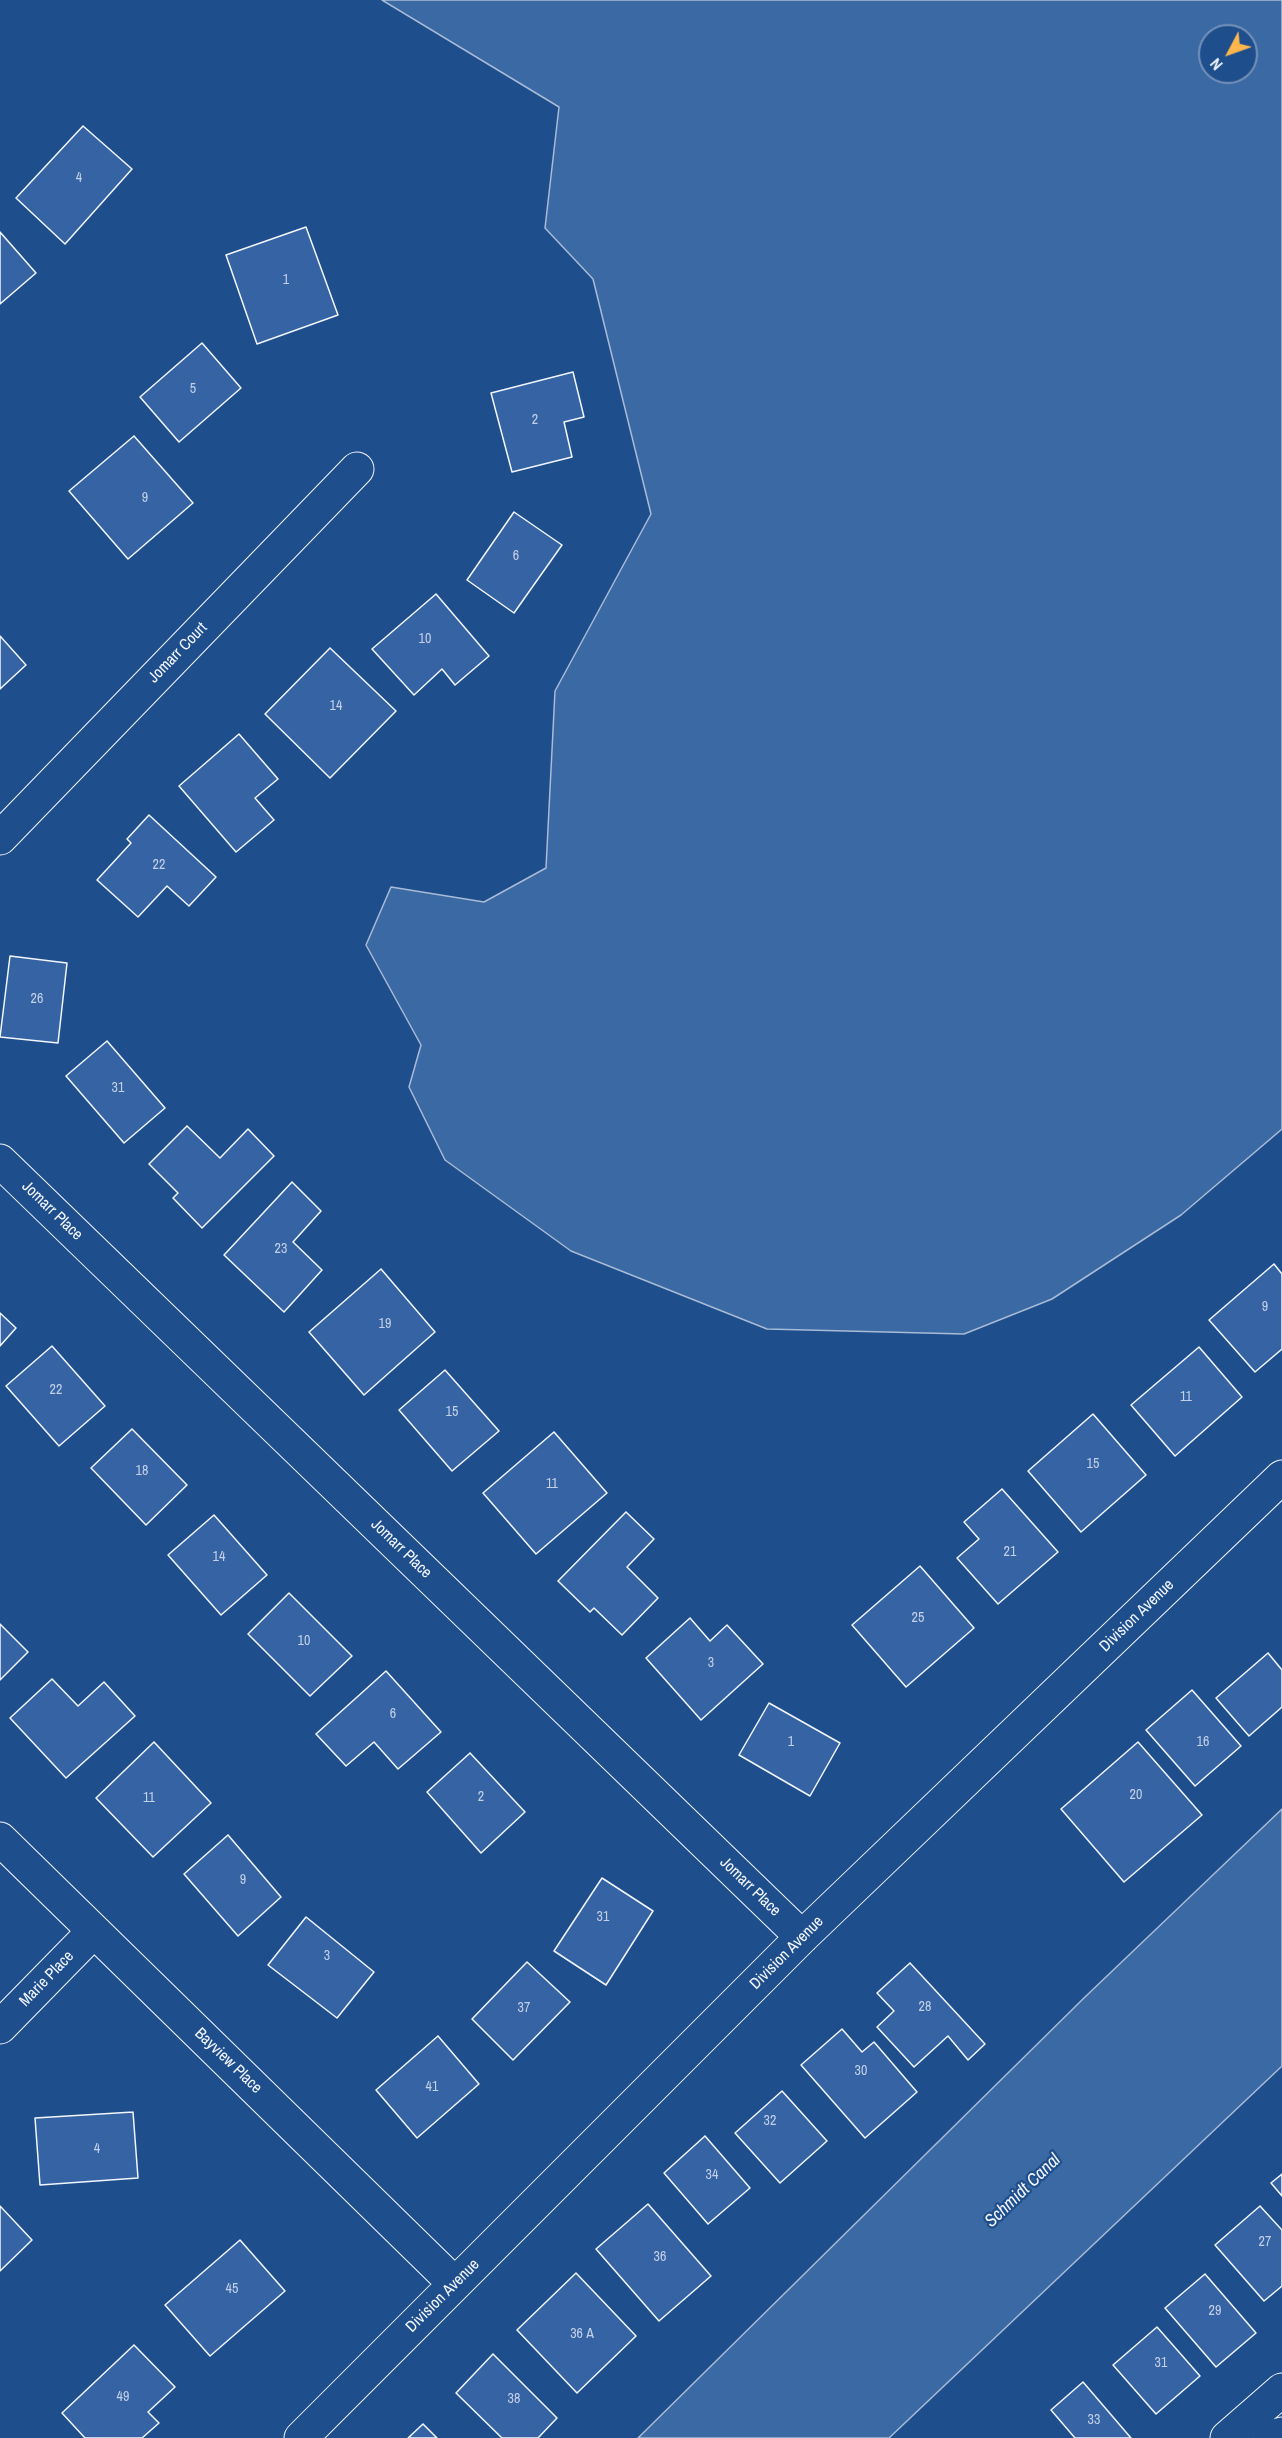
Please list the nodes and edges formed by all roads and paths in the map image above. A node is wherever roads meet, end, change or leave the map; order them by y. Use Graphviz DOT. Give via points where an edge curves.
graph roads {
  1 [pos="357,469"];
  2 [pos="0,838"];
  3 [pos="0,1161"];
  4 [pos="1282,1477"];
  5 [pos="0,1839"];
  6 [pos="94,1931"];
  7 [pos="802,1937"];
  8 [pos="0,2027"];
  9 [pos="455,2283"];
  10 [pos="1282,2390"];
  11 [pos="1282,2434"];
  12 [pos="301,2438"];
  13 [pos="1227,2438"];
  14 [pos="1269,2438"];
  1 -- 2 [label="street, Jomarr Court"];
  3 -- 7 [label="street, Jomarr Place"];
  4 -- 7 [label="street, Division Avenue"];
  5 -- 6 [label="street, Bayview Place"];
  6 -- 8 [label="street, Marie Place"];
  6 -- 9 [label="street, Bayview Place"];
  7 -- 9 [label="street, Division Avenue"];
  9 -- 12 [label="street, Division Avenue"];
  10 -- 13 [label="street"];
  11 -- 14 [label="street"];
}
